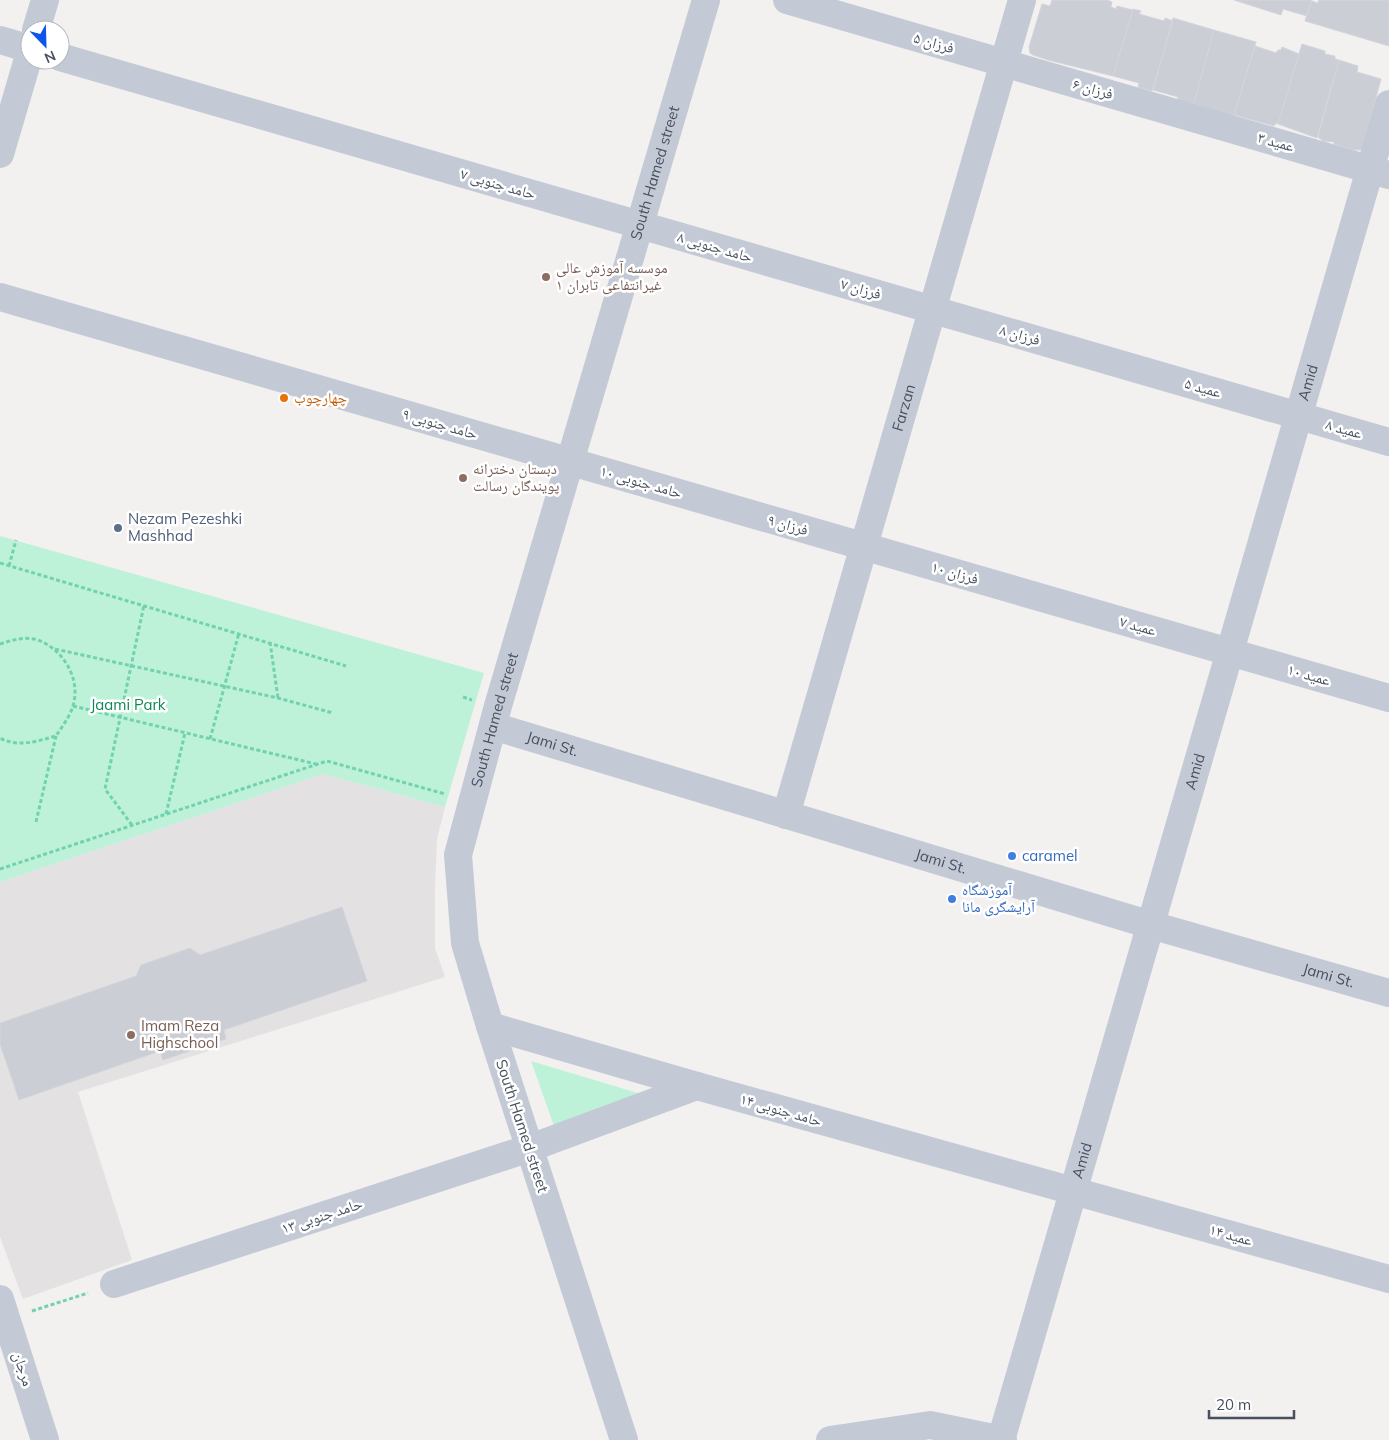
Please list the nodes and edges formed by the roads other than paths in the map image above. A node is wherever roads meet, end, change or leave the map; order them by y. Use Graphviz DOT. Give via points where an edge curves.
graph roads {
  1 [pos="45,0"];
  2 [pos="706,0"];
  3 [pos="787,0"];
  4 [pos="1022,0"];
  5 [pos="39,20"];
  6 [pos="0,40"];
  7 [pos="20,47"];
  8 [pos="70,60"];
  9 [pos="1004,63"];
  10 [pos="24,70"];
  11 [pos="1389,104"];
  12 [pos="1183,115"];
  13 [pos="0,154"];
  14 [pos="1379,172"];
  15 [pos="640,225"];
  16 [pos="790,268"];
  17 [pos="0,297"];
  18 [pos="932,309"];
  19 [pos="1107,360"];
  20 [pos="1298,416"];
  21 [pos="1389,442"];
  22 [pos="570,462"];
  23 [pos="712,503"];
  24 [pos="864,547"];
  25 [pos="1047,600"];
  26 [pos="1230,652"];
  27 [pos="1389,698"];
  28 [pos="493,726"];
  29 [pos="786,815"];
  30 [pos="1151,925"];
  31 [pos="1389,993"];
  32 [pos="490,1026"];
  33 [pos="697,1086"];
  34 [pos="530,1148"];
  35 [pos="1073,1191"];
  36 [pos="1389,1278"];
  37 [pos="114,1284"];
  38 [pos="3,1309"];
  39 [pos="45,1440"];
  40 [pos="624,1440"];
  41 [pos="830,1440"];
  42 [pos="1002,1440"];
  1 -- 5 [label="street"];
  2 -- 15 [label="street, South Hamed street"];
  3 -- 9 [label="street, فرزان ۵"];
  4 -- 9 [label="street, Farzan"];
  6 -- 7 [label="street"];
  8 -- 15 [label="street, حامد جنوبی ۷"];
  9 -- 12 [label="street, فرزان ۶"];
  9 -- 18 [label="street, Farzan"];
  10 -- 13 [label="street"];
  11 -- 14 [label="street, Amid"];
  12 -- 14 [label="street, عمید ۳"];
  14 -- 20 [label="street, Amid"];
  15 -- 16 [label="street, حامد جنوبی ۸"];
  15 -- 22 [label="street, South Hamed street"];
  16 -- 18 [label="street, فرزان ۷"];
  17 -- 22 [label="street, حامد جنوبی ۹"];
  18 -- 19 [label="street, فرزان ۸"];
  18 -- 24 [label="street, Farzan"];
  19 -- 20 [label="street, عمید ۵"];
  20 -- 21 [label="street, عمید ۸"];
  20 -- 26 [label="street, Amid"];
  22 -- 23 [label="street, حامد جنوبی ۱۰"];
  22 -- 28 [label="street, South Hamed street"];
  23 -- 24 [label="street, فرزان ۹"];
  24 -- 25 [label="street, فرزان ۱۰"];
  24 -- 29 [label="street, Farzan"];
  25 -- 26 [label="street, عمید ۷"];
  26 -- 27 [label="street, عمید ۱۰"];
  26 -- 30 [label="street, Amid"];
  28 -- 29 [label="street, Jami St."];
  28 -- 32 [label="street, South Hamed street" via="458,855 465,943"];
  29 -- 30 [label="street, Jami St."];
  30 -- 31 [label="street, Jami St."];
  30 -- 35 [label="street, Amid"];
  32 -- 33 [label="street, حامد جنوبی ۱۴"];
  32 -- 34 [label="street, South Hamed street"];
  33 -- 34 [label="street, حامد جنوبی ۱۳"];
  33 -- 35 [label="street, حامد جنوبی ۱۴"];
  34 -- 37 [label="street, حامد جنوبی ۱۳"];
  34 -- 40 [label="street, South Hamed street"];
  35 -- 36 [label="street, عمید ۱۴"];
  35 -- 42 [label="street, Amid"];
  38 -- 39 [label="street, مرجان"];
  41 -- 42 [label="street" via="930,1425"];
}
